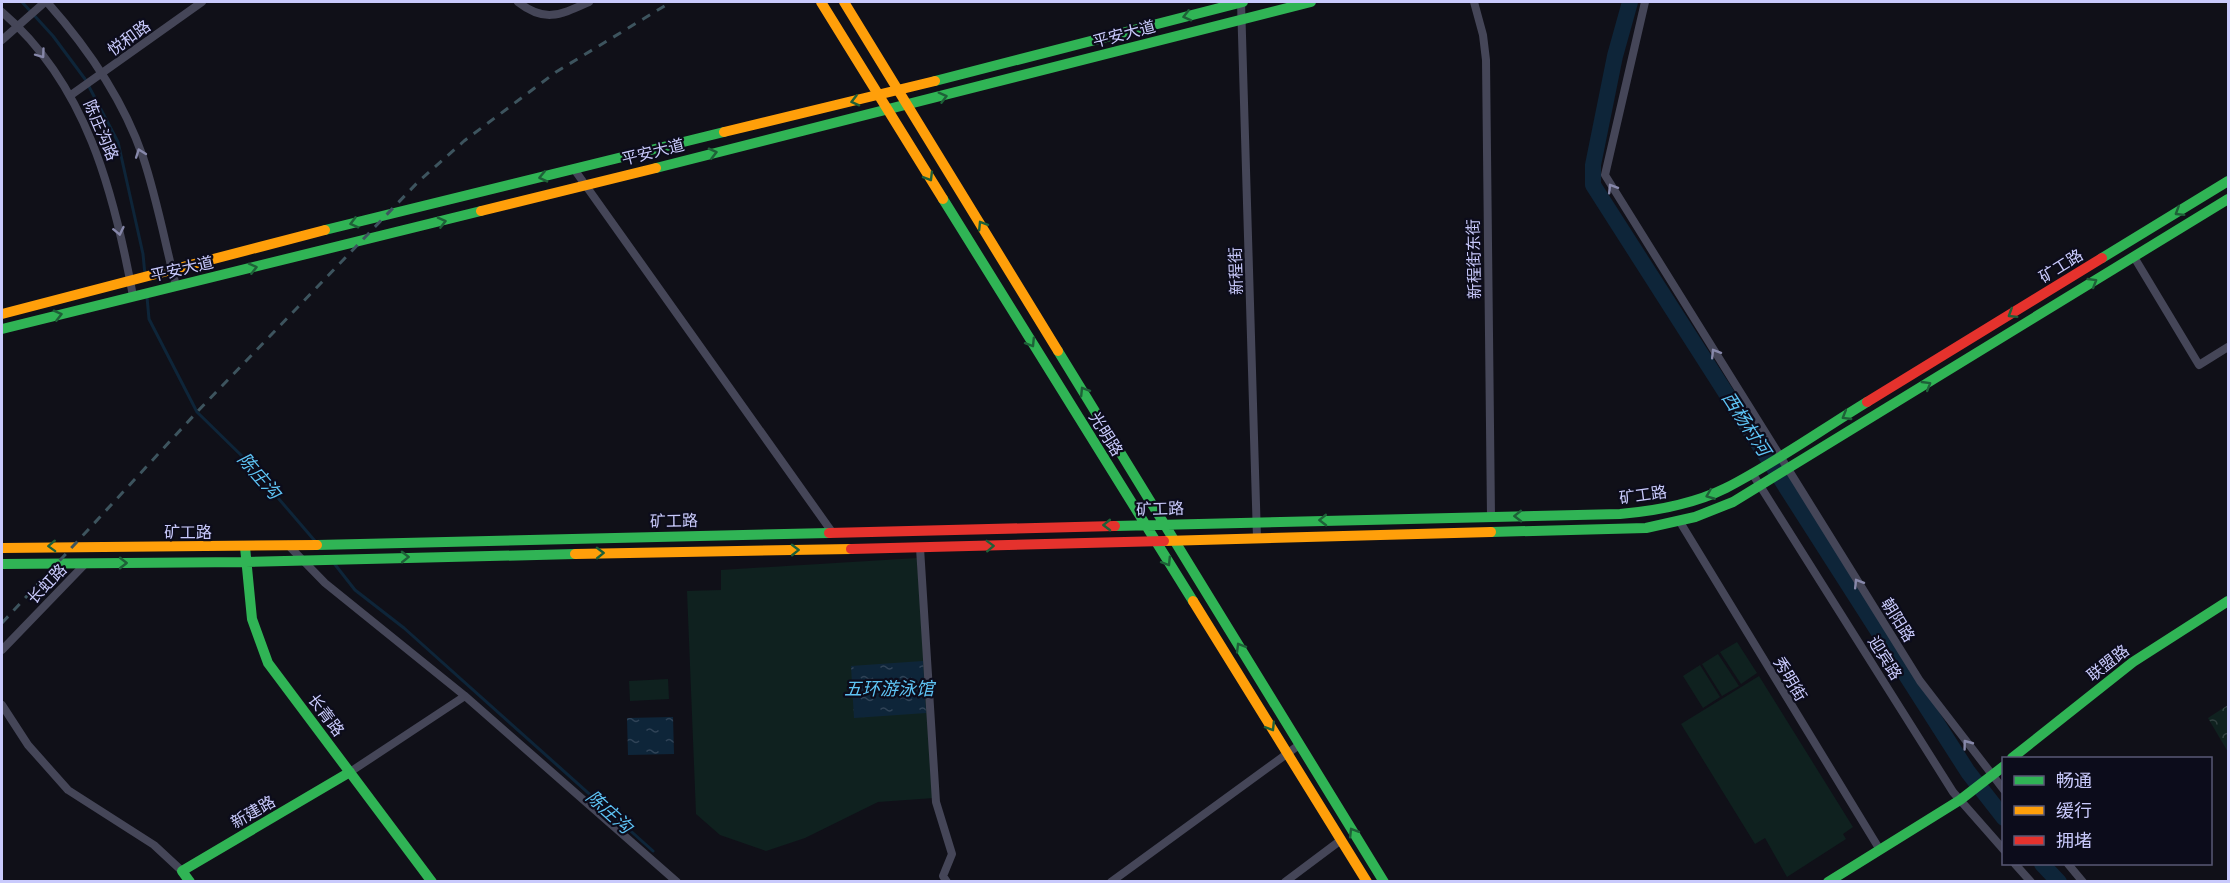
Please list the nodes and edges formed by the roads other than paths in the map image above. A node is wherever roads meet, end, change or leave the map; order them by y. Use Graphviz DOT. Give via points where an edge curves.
graph roads {
  1 [pos="45,2"];
  2 [pos="202,2"];
  3 [pos="518,2"];
  4 [pos="589,2"];
  5 [pos="821,2"];
  6 [pos="844,2"];
  7 [pos="1242,2"];
  8 [pos="1311,2"];
  9 [pos="1474,2"];
  10 [pos="1645,2"];
  11 [pos="2,12"];
  12 [pos="1242,19"];
  13 [pos="20,23"];
  14 [pos="2,40"];
  15 [pos="101,74"];
  16 [pos="899,90"];
  17 [pos="74,92"];
  18 [pos="879,95"];
  19 [pos="909,106"];
  20 [pos="888,111"];
  21 [pos="574,169"];
  22 [pos="2229,181"];
  23 [pos="585,184"];
  24 [pos="2229,199"];
  25 [pos="2134,257"];
  26 [pos="168,271"];
  27 [pos="135,280"];
  28 [pos="172,287"];
  29 [pos="138,295"];
  30 [pos="2,314"];
  31 [pos="2,329"];
  32 [pos="2229,347"];
  33 [pos="1779,457"];
  34 [pos="1757,470"];
  35 [pos="1787,470"];
  36 [pos="1765,483"];
  37 [pos="1491,517"];
  38 [pos="1257,522"];
  39 [pos="1680,522"];
  40 [pos="1165,523"];
  41 [pos="1144,524"];
  42 [pos="832,532"];
  43 [pos="1257,538"];
  44 [pos="1176,540"];
  45 [pos="1154,541"];
  46 [pos="288,545"];
  47 [pos="245,547"];
  48 [pos="2,548"];
  49 [pos="920,548"];
  50 [pos="306,559"];
  51 [pos="246,562"];
  52 [pos="86,563"];
  53 [pos="2,564"];
  54 [pos="2229,601"];
  55 [pos="2,650"];
  56 [pos="465,696"];
  57 [pos="2,705"];
  58 [pos="1299,745"];
  59 [pos="1287,754"];
  60 [pos="2014,757"];
  61 [pos="2002,767"];
  62 [pos="350,772"];
  63 [pos="1989,777"];
  64 [pos="2002,788"];
  65 [pos="1963,798"];
  66 [pos="1341,840"];
  67 [pos="2002,847"];
  68 [pos="1880,850"];
  69 [pos="2016,865"];
  70 [pos="2069,865"];
  71 [pos="182,871"];
  72 [pos="190,882"];
  73 [pos="432,882"];
  74 [pos="677,882"];
  75 [pos="947,882"];
  76 [pos="1111,882"];
  77 [pos="1285,882"];
  78 [pos="1367,882"];
  79 [pos="1384,882"];
  80 [pos="1828,882"];
  81 [pos="2031,882"];
  82 [pos="2083,882"];
  1 -- 13 [label="street"];
  1 -- 15 [label="street, 陈庄沟路"];
  2 -- 15 [label="street, 悦和路"];
  3 -- 4 [label="street" via="538,14 551,16"];
  5 -- 18 [label="main road, 光明路"];
  6 -- 16 [label="main road, 光明路"];
  7 -- 12 [label="street, 新程街"];
  7 -- 16 [label="main road, 平安大道, one-way"];
  8 -- 12 [label="main road, 平安大道"];
  9 -- 37 [label="street, 新程街东街" via="1484,35 1486,60"];
  33 -- 10 [label="street, 朝阳路, one-way" via="1605,175"];
  11 -- 13 [label="street, 陈庄沟路"];
  19 -- 12 [label="main road, 平安大道, one-way"];
  12 -- 38 [label="street, 新程街"];
  13 -- 14 [label="street"];
  13 -- 17 [label="street, 陈庄沟路, one-way"];
  15 -- 17 [label="street, 悦和路"];
  26 -- 15 [label="street, 陈庄沟路, one-way" via="142,156"];
  16 -- 18 [label="main road, 平安大道"];
  16 -- 19 [label="main road, 光明路"];
  17 -- 27 [label="street, 陈庄沟路, one-way" via="109,183"];
  18 -- 20 [label="main road, 光明路"];
  18 -- 21 [label="main road, 平安大道, one-way"];
  19 -- 20 [label="main road, 平安大道"];
  40 -- 19 [label="main road, 光明路, one-way"];
  23 -- 20 [label="main road, 平安大道, one-way"];
  20 -- 41 [label="main road, 光明路, one-way"];
  21 -- 23 [label="street"];
  21 -- 26 [label="main road, 平安大道, one-way"];
  22 -- 33 [label="main road, 矿工路, one-way"];
  28 -- 23 [label="main road, 平安大道, one-way"];
  23 -- 42 [label="street"];
  24 -- 25 [label="main road, 矿工路"];
  25 -- 32 [label="street" via="2199,365"];
  35 -- 25 [label="main road, 矿工路, one-way"];
  26 -- 27 [label="main road, 平安大道"];
  26 -- 28 [label="street, 陈庄沟路"];
  27 -- 29 [label="street, 陈庄沟路"];
  27 -- 30 [label="main road, 平安大道"];
  28 -- 29 [label="main road, 平安大道"];
  31 -- 29 [label="main road, 平安大道, one-way"];
  33 -- 34 [label="main road, 矿工路"];
  33 -- 35 [label="street, 朝阳路"];
  34 -- 36 [label="street, 迎宾路"];
  34 -- 37 [label="main road, 矿工路, one-way" via="1704,497 1659,510"];
  35 -- 36 [label="main road, 矿工路"];
  63 -- 35 [label="street, 朝阳路, one-way" via="1920,681"];
  36 -- 39 [label="main road, 矿工路" via="1734,502"];
  36 -- 65 [label="street, 迎宾路"];
  37 -- 38 [label="main road, 矿工路, one-way"];
  38 -- 40 [label="main road, 矿工路"];
  38 -- 43 [label="street, 新程街"];
  39 -- 43 [label="main road, 矿工路" via="1618,530"];
  39 -- 68 [label="street, 秀明街"];
  40 -- 41 [label="main road, 矿工路"];
  40 -- 44 [label="main road, 光明路"];
  41 -- 42 [label="main road, 矿工路, one-way"];
  41 -- 45 [label="main road, 光明路"];
  42 -- 46 [label="main road, 矿工路"];
  43 -- 44 [label="main road, 矿工路"];
  44 -- 45 [label="main road, 矿工路"];
  58 -- 44 [label="main road, 光明路, one-way"];
  49 -- 45 [label="main road, 矿工路, one-way"];
  45 -- 59 [label="main road, 光明路, one-way"];
  46 -- 47 [label="main road, 矿工路"];
  46 -- 50 [label="street"];
  47 -- 48 [label="main road, 矿工路, one-way"];
  47 -- 51 [label="main road, 长青路"];
  50 -- 49 [label="main road, 矿工路, one-way"];
  49 -- 75 [label="street" via="936,802 952,854 943,876"];
  50 -- 51 [label="main road, 矿工路"];
  50 -- 56 [label="street" via="325,583"];
  52 -- 51 [label="main road, 矿工路, one-way"];
  51 -- 62 [label="main road, 长青路" via="252,619 268,663"];
  52 -- 53 [label="main road, 矿工路"];
  52 -- 55 [label="street, 长虹路"];
  54 -- 60 [label="main road, 联盟路" via="2133,662"];
  56 -- 62 [label="street"];
  56 -- 74 [label="street"];
  57 -- 71 [label="street" via="28,745 68,790 154,845"];
  58 -- 59 [label="street"];
  79 -- 58 [label="main road, 光明路, one-way"];
  59 -- 66 [label="main road, 光明路"];
  59 -- 76 [label="street"];
  61 -- 63 [label="main road"];
  62 -- 71 [label="main road, 新建路"];
  62 -- 73 [label="main road, 长青路"];
  63 -- 64 [label="street, 朝阳路"];
  63 -- 65 [label="main road"];
  65 -- 67 [label="street, 迎宾路"];
  65 -- 68 [label="main road"];
  66 -- 77 [label="street"];
  66 -- 78 [label="main road, 光明路"];
  68 -- 80 [label="main road"];
  69 -- 81 [label="street"];
  70 -- 82 [label="street"];
  71 -- 72 [label="main road"];
}
